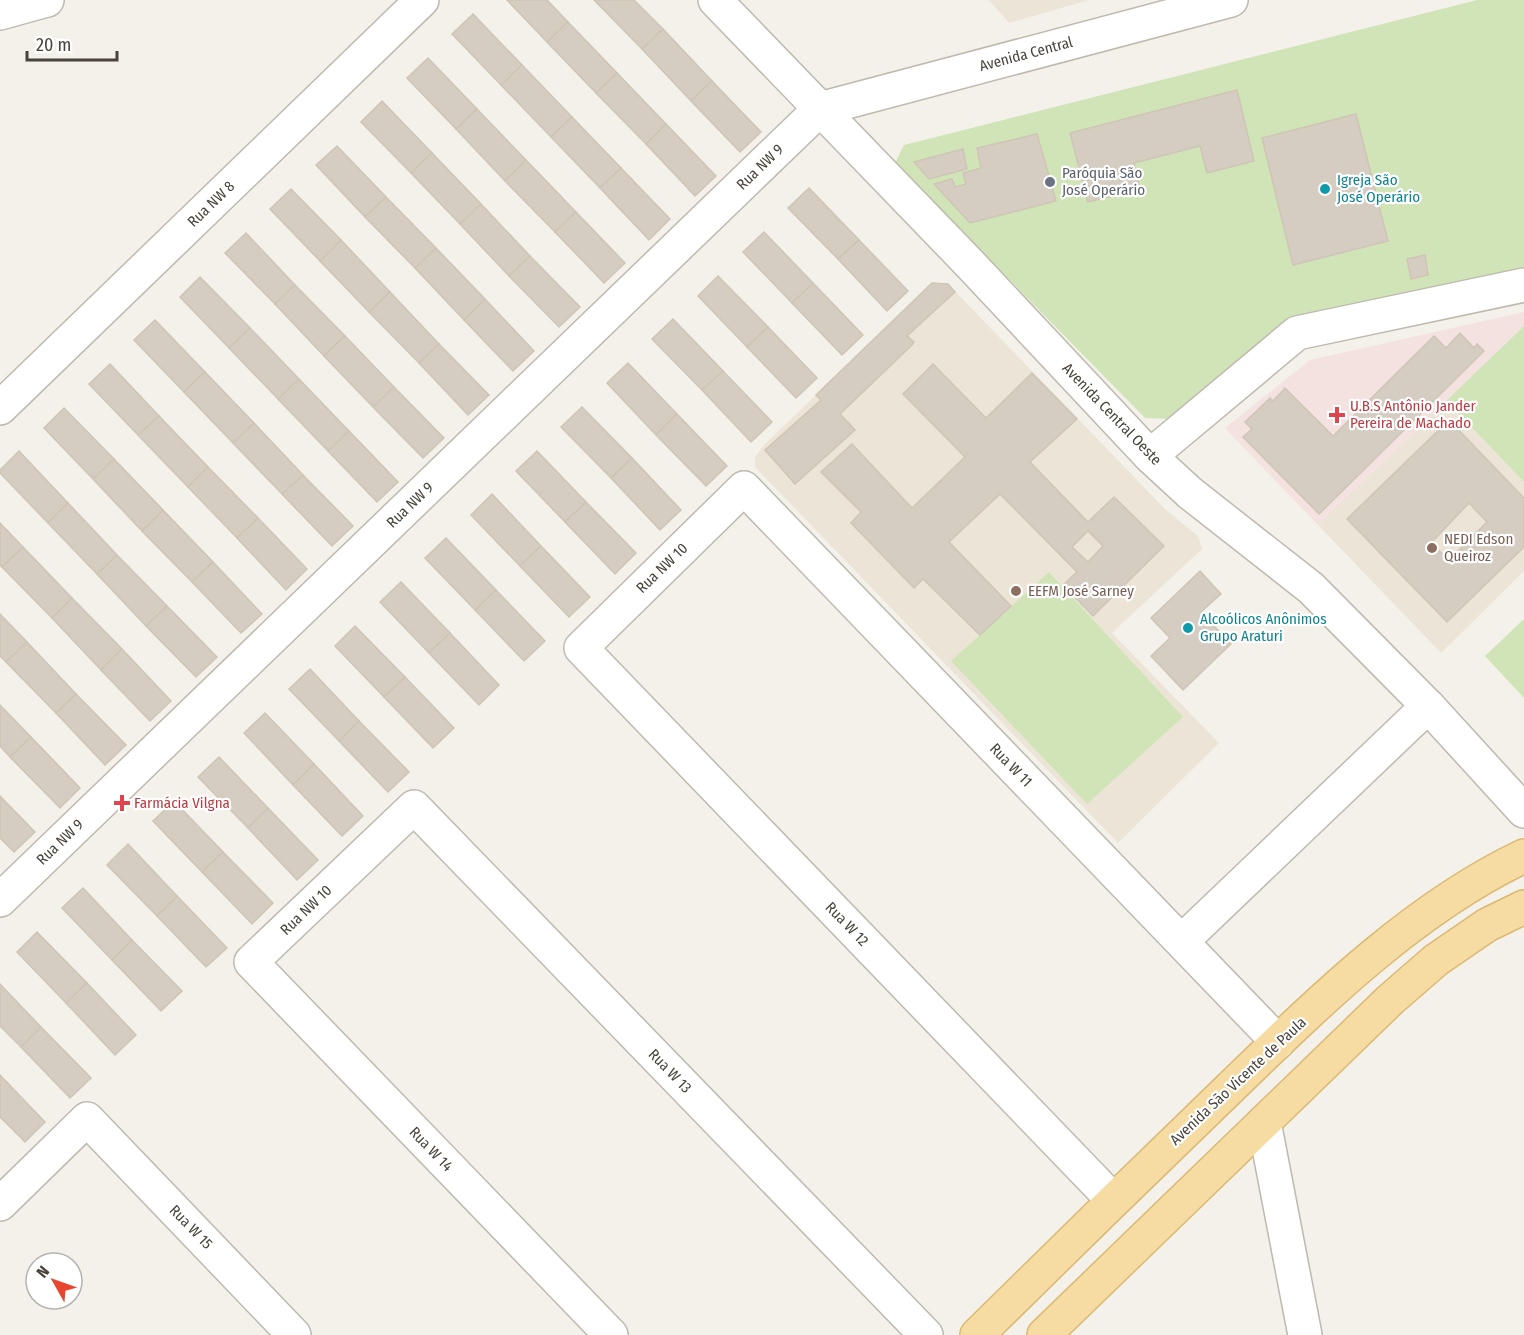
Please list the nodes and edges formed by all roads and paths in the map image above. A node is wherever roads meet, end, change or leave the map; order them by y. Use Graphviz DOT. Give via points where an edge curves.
graph roads {
  1 [pos="47,0"];
  2 [pos="422,0"];
  3 [pos="715,0"];
  4 [pos="1231,0"];
  5 [pos="0,13"];
  6 [pos="820,109"];
  7 [pos="1524,285"];
  8 [pos="0,408"];
  9 [pos="1150,456"];
  10 [pos="744,488"];
  11 [pos="581,648"];
  12 [pos="1428,706"];
  13 [pos="414,807"];
  14 [pos="1524,811"];
  15 [pos="1524,856"];
  16 [pos="0,900"];
  17 [pos="1524,907"];
  18 [pos="1182,941"];
  19 [pos="251,962"];
  20 [pos="1278,1042"];
  21 [pos="1264,1122"];
  22 [pos="1113,1200"];
  23 [pos="0,1204"];
  24 [pos="294,1335"];
  25 [pos="611,1335"];
  26 [pos="926,1335"];
  27 [pos="977,1335"];
  28 [pos="1044,1335"];
  29 [pos="1305,1335"];
  1 -- 5 [label="street"];
  2 -- 8 [label="street, Rua NW 8"];
  3 -- 6 [label="street, Avenida Central Oeste"];
  4 -- 6 [label="street, Avenida Central"];
  6 -- 9 [label="street, Avenida Central Oeste"];
  6 -- 16 [label="street, Rua NW 9"];
  7 -- 9 [label="street" via="1297,333"];
  9 -- 12 [label="street, Avenida Central Oeste" via="1190,493 1311,588"];
  10 -- 11 [label="street, Rua NW 10"];
  10 -- 18 [label="street, Rua W 11"];
  11 -- 22 [label="street, Rua W 12"];
  12 -- 14 [label="street, Avenida Central Oeste"];
  12 -- 18 [label="street"];
  13 -- 19 [label="street, Rua NW 10"];
  13 -- 26 [label="street, Rua W 13"];
  15 -- 20 [label="main road, Avenida São Vicente de Paula" via="1448,898 1392,940"];
  17 -- 21 [label="main road" via="1487,925 1436,960"];
  18 -- 20 [label="street, Rua W 11"];
  19 -- 25 [label="street, Rua W 14"];
  20 -- 22 [label="main road, Avenida São Vicente de Paula"];
  21 -- 28 [label="main road"];
  21 -- 29 [label="street"];
  22 -- 27 [label="main road, Avenida São Vicente de Paula"];
  23 -- 24 [label="street, Rua W 15" via="87,1119"];
}
